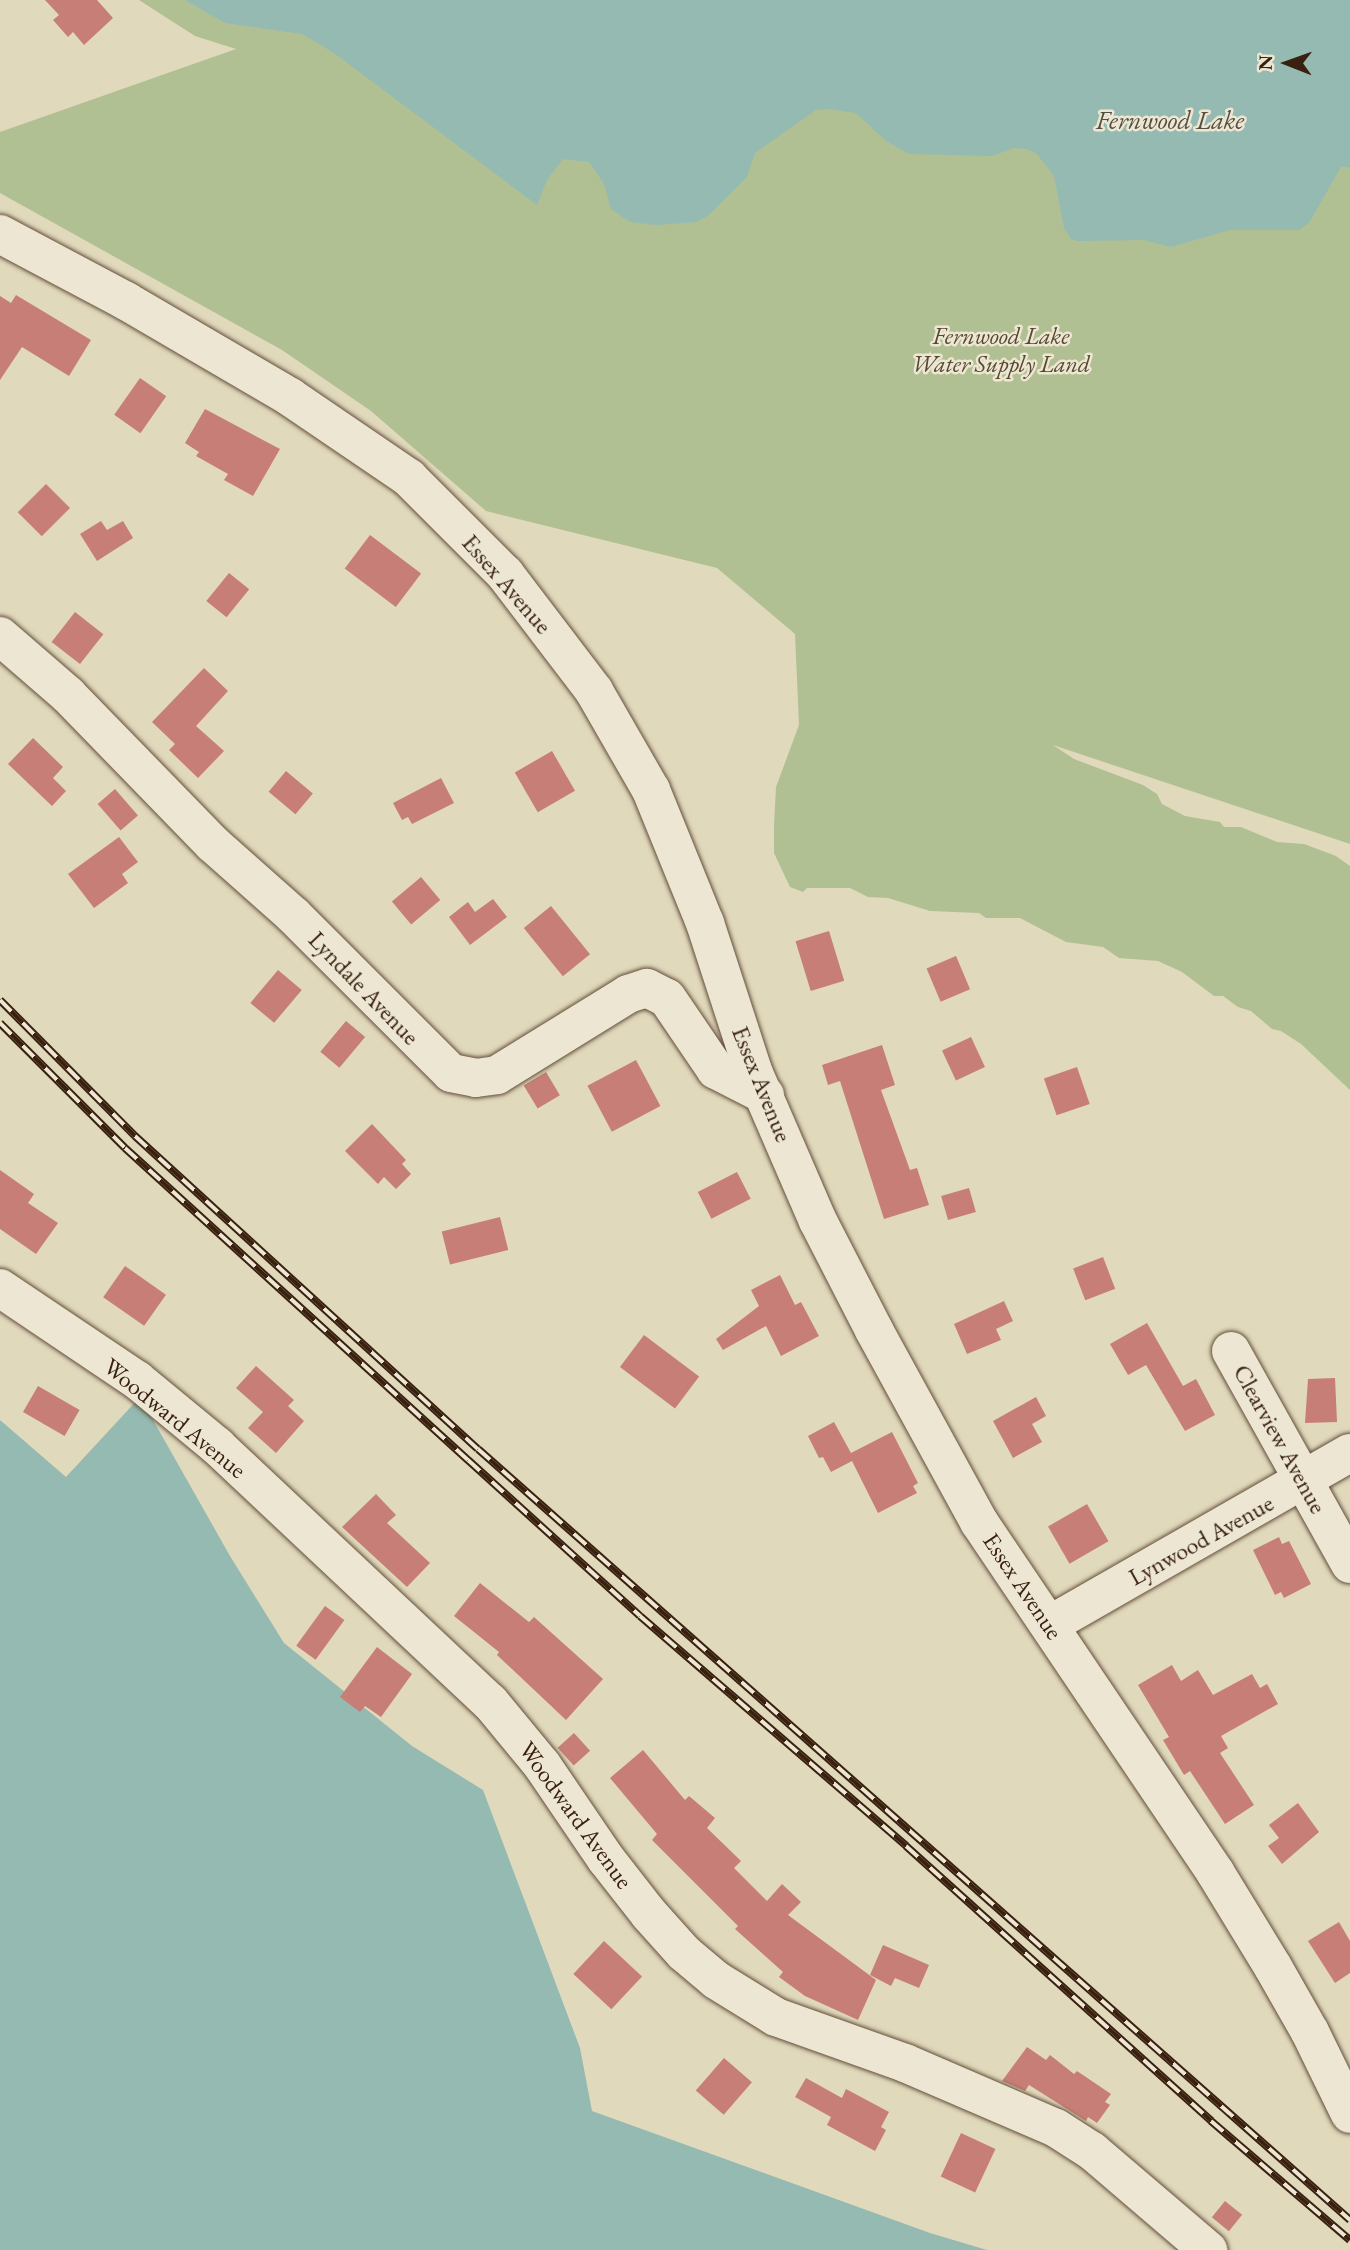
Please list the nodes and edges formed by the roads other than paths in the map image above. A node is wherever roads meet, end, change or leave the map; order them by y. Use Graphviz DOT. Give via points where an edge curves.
graph roads {
  1 [pos="0,234"];
  2 [pos="0,636"];
  3 [pos="765,1096"];
  4 [pos="0,1289"];
  5 [pos="1231,1351"];
  6 [pos="1350,1453"];
  7 [pos="1303,1482"];
  8 [pos="1350,1564"];
  9 [pos="1051,1624"];
  10 [pos="1348,2106"];
  11 [pos="1208,2250"];
  1 -- 3 [label="street, Essex Avenue" via="290,397 409,478 505,575 594,691 651,789 705,923"];
  2 -- 3 [label="street, Lyndale Avenue" via="68,695 213,844 293,915 451,1073 497,1076 628,994 647,988 667,998 716,1070"];
  3 -- 9 [label="street, Essex Avenue" via="818,1221 874,1330 979,1522"];
  4 -- 11 [label="street, Woodward Avenue" via="137,1380 217,1446 490,1702 542,1765 649,1914 716,1980 776,2018 905,2063 1056,2128 1092,2151"];
  5 -- 7 [label="street, Clearview Avenue"];
  6 -- 7 [label="street, Lynwood Avenue"];
  7 -- 8 [label="street, Clearview Avenue"];
  7 -- 9 [label="street, Lynwood Avenue"];
  9 -- 10 [label="street, Essex Avenue" via="1215,1872 1310,2032"];
}
